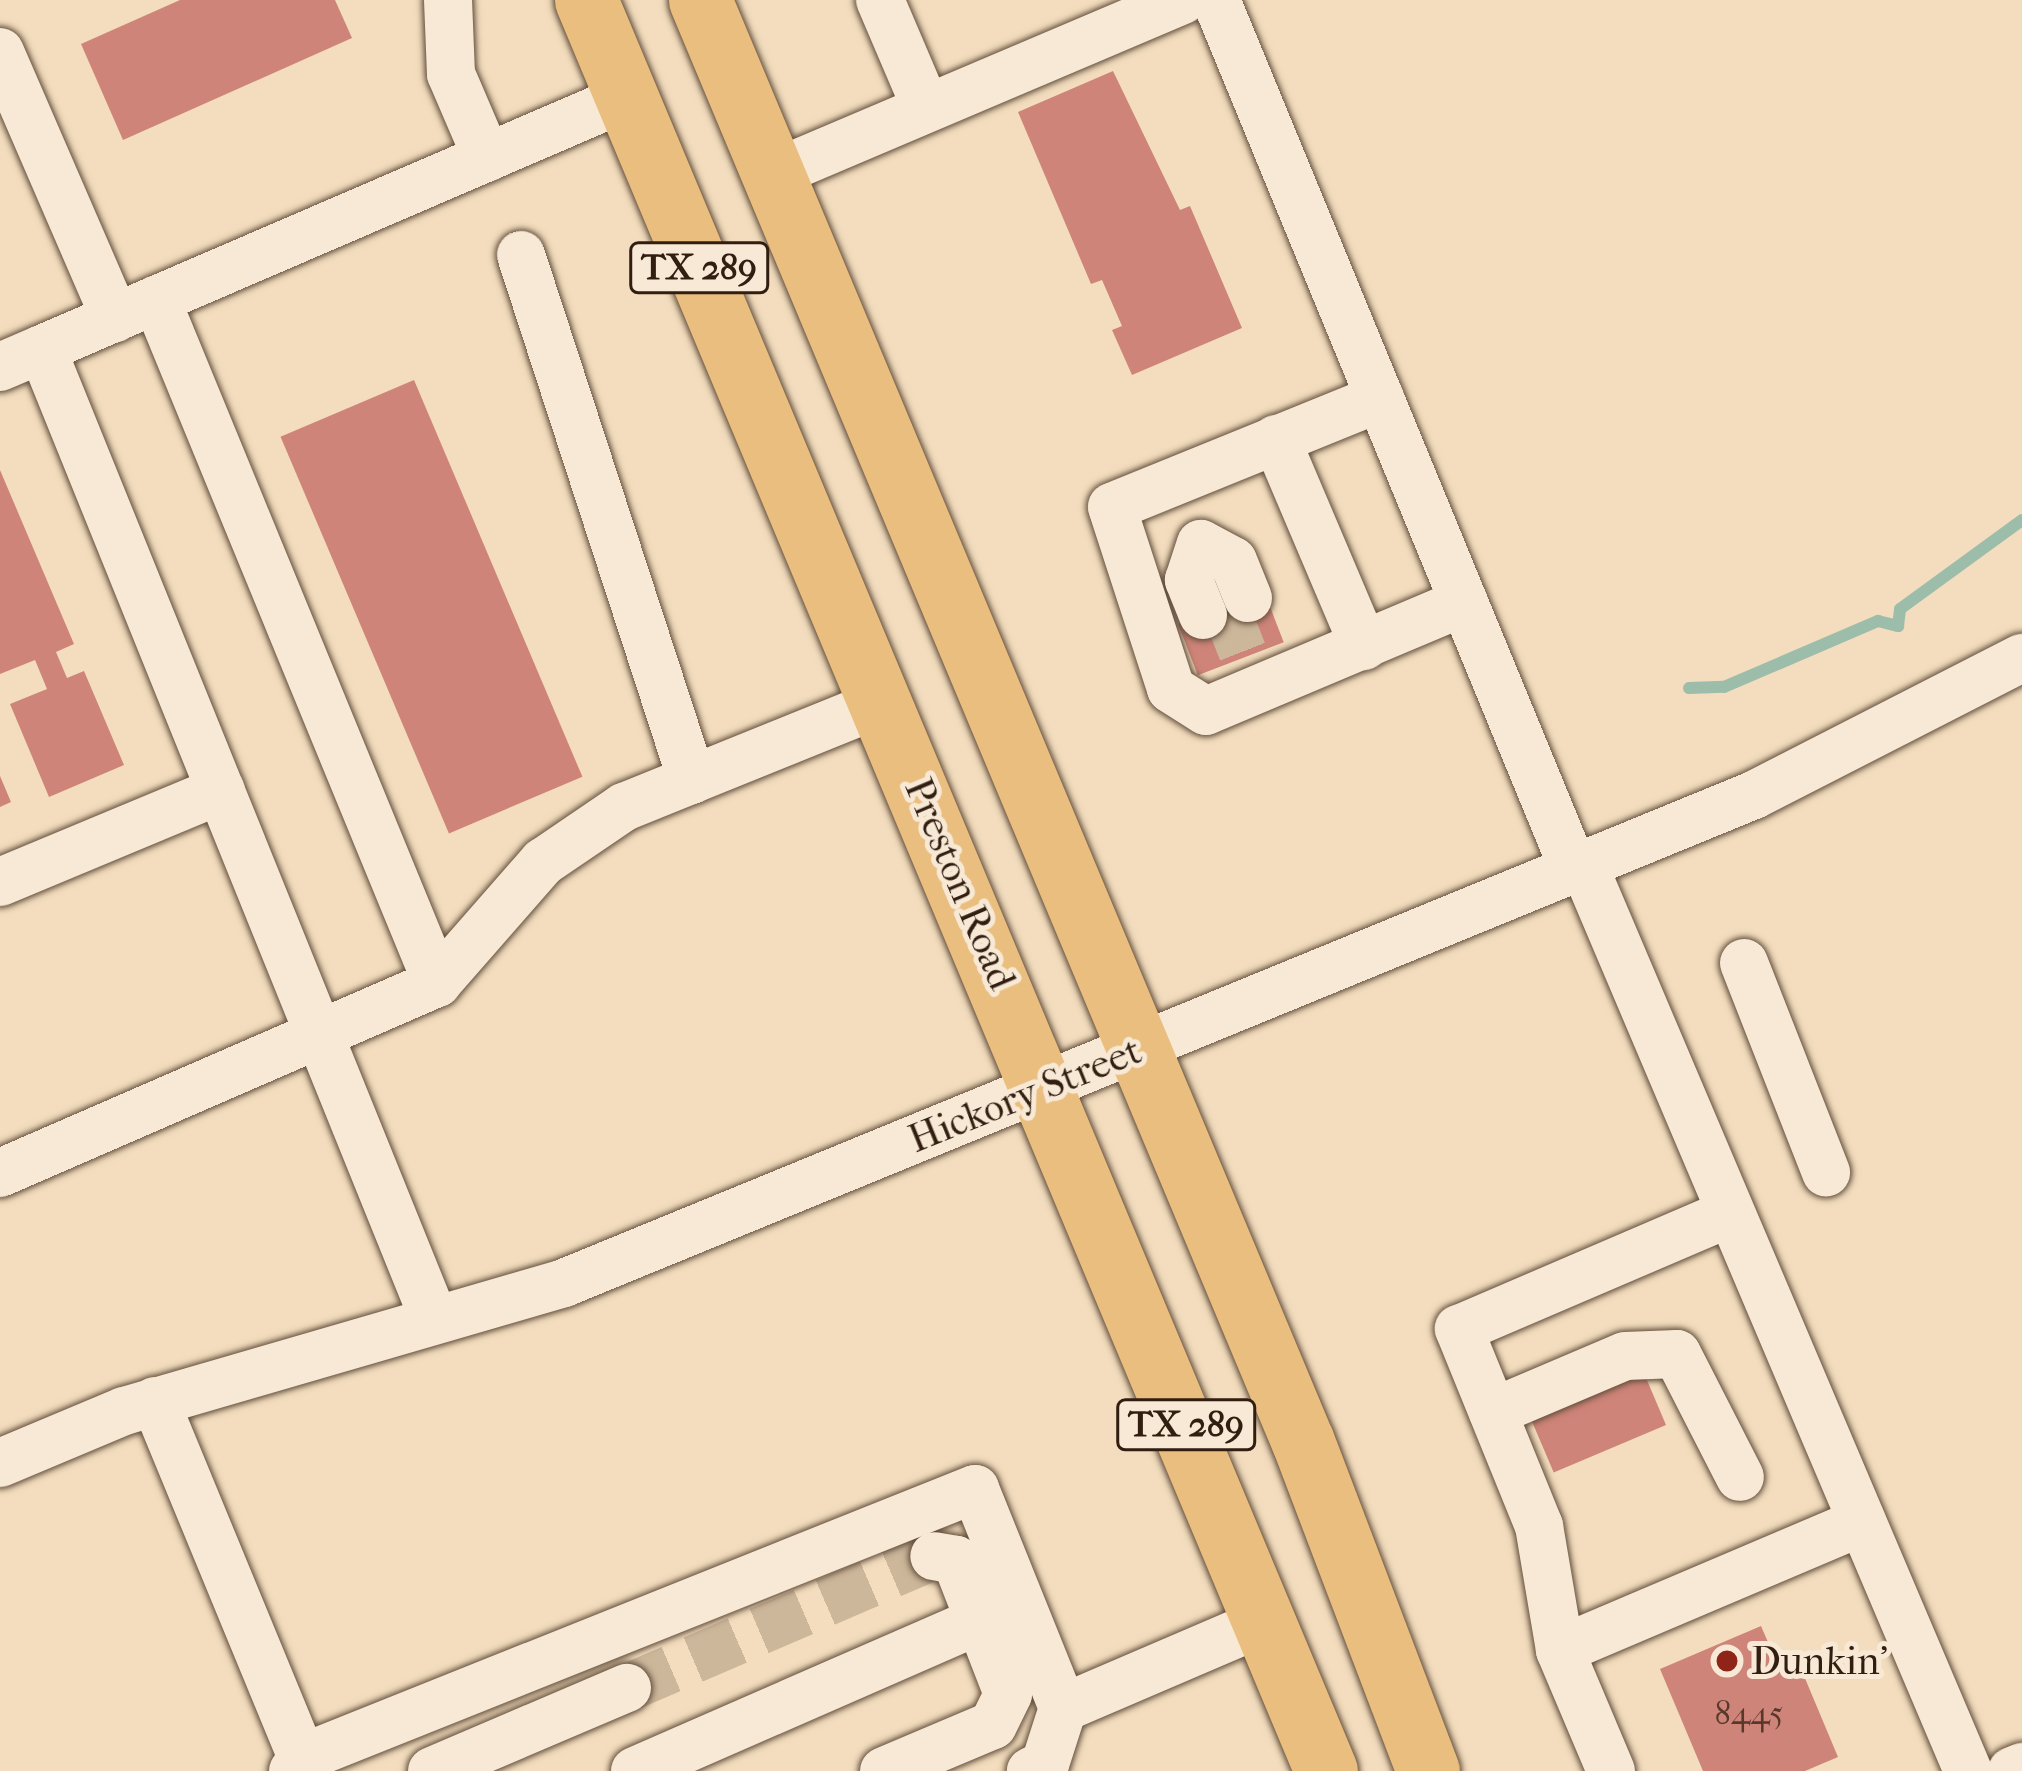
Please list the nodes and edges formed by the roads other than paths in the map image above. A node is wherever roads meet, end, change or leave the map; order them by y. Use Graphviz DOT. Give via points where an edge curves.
graph roads {
  1 [pos="448,0"];
  2 [pos="586,0"];
  3 [pos="700,0"];
  4 [pos="880,0"];
  5 [pos="1183,0"];
  6 [pos="1216,0"];
  7 [pos="0,52"];
  8 [pos="627,97"];
  9 [pos="11,108"];
  10 [pos="926,108"];
  11 [pos="487,158"];
  12 [pos="773,174"];
  13 [pos="521,255"];
  14 [pos="135,309"];
  15 [pos="21,358"];
  16 [pos="1380,398"];
  17 [pos="1276,439"];
  18 [pos="1174,481"];
  19 [pos="1464,602"];
  20 [pos="1225,607"];
  21 [pos="1364,646"];
  22 [pos="2022,658"];
  23 [pos="882,703"];
  24 [pos="692,780"];
  25 [pos="221,790"];
  26 [pos="1579,868"];
  27 [pos="0,882"];
  28 [pos="1744,963"];
  29 [pos="436,983"];
  30 [pos="323,1040"];
  31 [pos="1138,1048"];
  32 [pos="1048,1086"];
  33 [pos="1826,1172"];
  34 [pos="0,1173"];
  35 [pos="1730,1213"];
  36 [pos="434,1319"];
  37 [pos="155,1401"];
  38 [pos="1492,1412"];
  39 [pos="0,1462"];
  40 [pos="1740,1477"];
  41 [pos="1862,1522"];
  42 [pos="934,1556"];
  43 [pos="980,1621"];
  44 [pos="1266,1622"];
  45 [pos="1560,1650"];
  46 [pos="627,1688"];
  47 [pos="1064,1708"];
  48 [pos="993,1725"];
  49 [pos="298,1764"];
  50 [pos="2022,1767"];
  51 [pos="432,1771"];
  52 [pos="635,1771"];
  53 [pos="884,1771"];
  54 [pos="974,1771"];
  55 [pos="1031,1771"];
  56 [pos="1326,1771"];
  57 [pos="1428,1771"];
  58 [pos="1611,1771"];
  59 [pos="1968,1771"];
  60 [pos="2012,1771"];
  1 -- 11 [label="street" via="452,74"];
  2 -- 8 [label="main road, Preston Road / TX 289"];
  3 -- 12 [label="main road, TX 289"];
  4 -- 10 [label="street"];
  5 -- 10 [label="street"];
  6 -- 16 [label="street"];
  7 -- 9 [label="street"];
  8 -- 11 [label="street"];
  8 -- 23 [label="main road, Preston Road / TX 289"];
  9 -- 14 [label="street"];
  10 -- 12 [label="street"];
  11 -- 14 [label="street"];
  12 -- 31 [label="main road, TX 289"];
  13 -- 24 [label="street"];
  14 -- 15 [label="street"];
  14 -- 29 [label="street"];
  15 -- 25 [label="street"];
  16 -- 17 [label="street"];
  16 -- 19 [label="street"];
  17 -- 18 [label="street"];
  17 -- 21 [label="street"];
  18 -- 20 [label="street"];
  18 -- 21 [label="street" via="1112,507 1126,574 1171,689 1206,711 1252,673"];
  19 -- 21 [label="street"];
  19 -- 26 [label="street"];
  22 -- 26 [label="street, Hickory Street" via="1966,696"];
  23 -- 24 [label="street"];
  23 -- 32 [label="main road, Preston Road / TX 289"];
  24 -- 29 [label="street" via="624,808 543,862"];
  25 -- 27 [label="street"];
  25 -- 30 [label="street"];
  26 -- 31 [label="street, Hickory Street"];
  26 -- 35 [label="street"];
  28 -- 33 [label="street"];
  29 -- 30 [label="street"];
  30 -- 34 [label="street"];
  30 -- 36 [label="street"];
  31 -- 32 [label="street, Hickory Street"];
  31 -- 57 [label="main road, TX 289"];
  32 -- 36 [label="street, Hickory Street" via="564,1283"];
  32 -- 44 [label="main road, Preston Road / TX 289"];
  35 -- 38 [label="street" via="1459,1329"];
  35 -- 41 [label="street"];
  36 -- 37 [label="street, Hickory Street"];
  37 -- 39 [label="street, Hickory Street"];
  37 -- 49 [label="street"];
  38 -- 40 [label="street" via="1624,1356 1676,1354"];
  38 -- 45 [label="street" via="1539,1526"];
  41 -- 45 [label="street"];
  41 -- 59 [label="street"];
  42 -- 43 [label="street" via="956,1560"];
  43 -- 48 [label="street" via="1008,1694"];
  43 -- 52 [label="street"];
  44 -- 47 [label="street"];
  44 -- 56 [label="main road, Preston Road / TX 289"];
  45 -- 58 [label="street"];
  46 -- 51 [label="street"];
  47 -- 49 [label="street" via="975,1490"];
  47 -- 55 [label="street" via="1045,1764"];
  48 -- 53 [label="street"];
  48 -- 54 [label="street"];
  50 -- 60 [label="street"];
}
